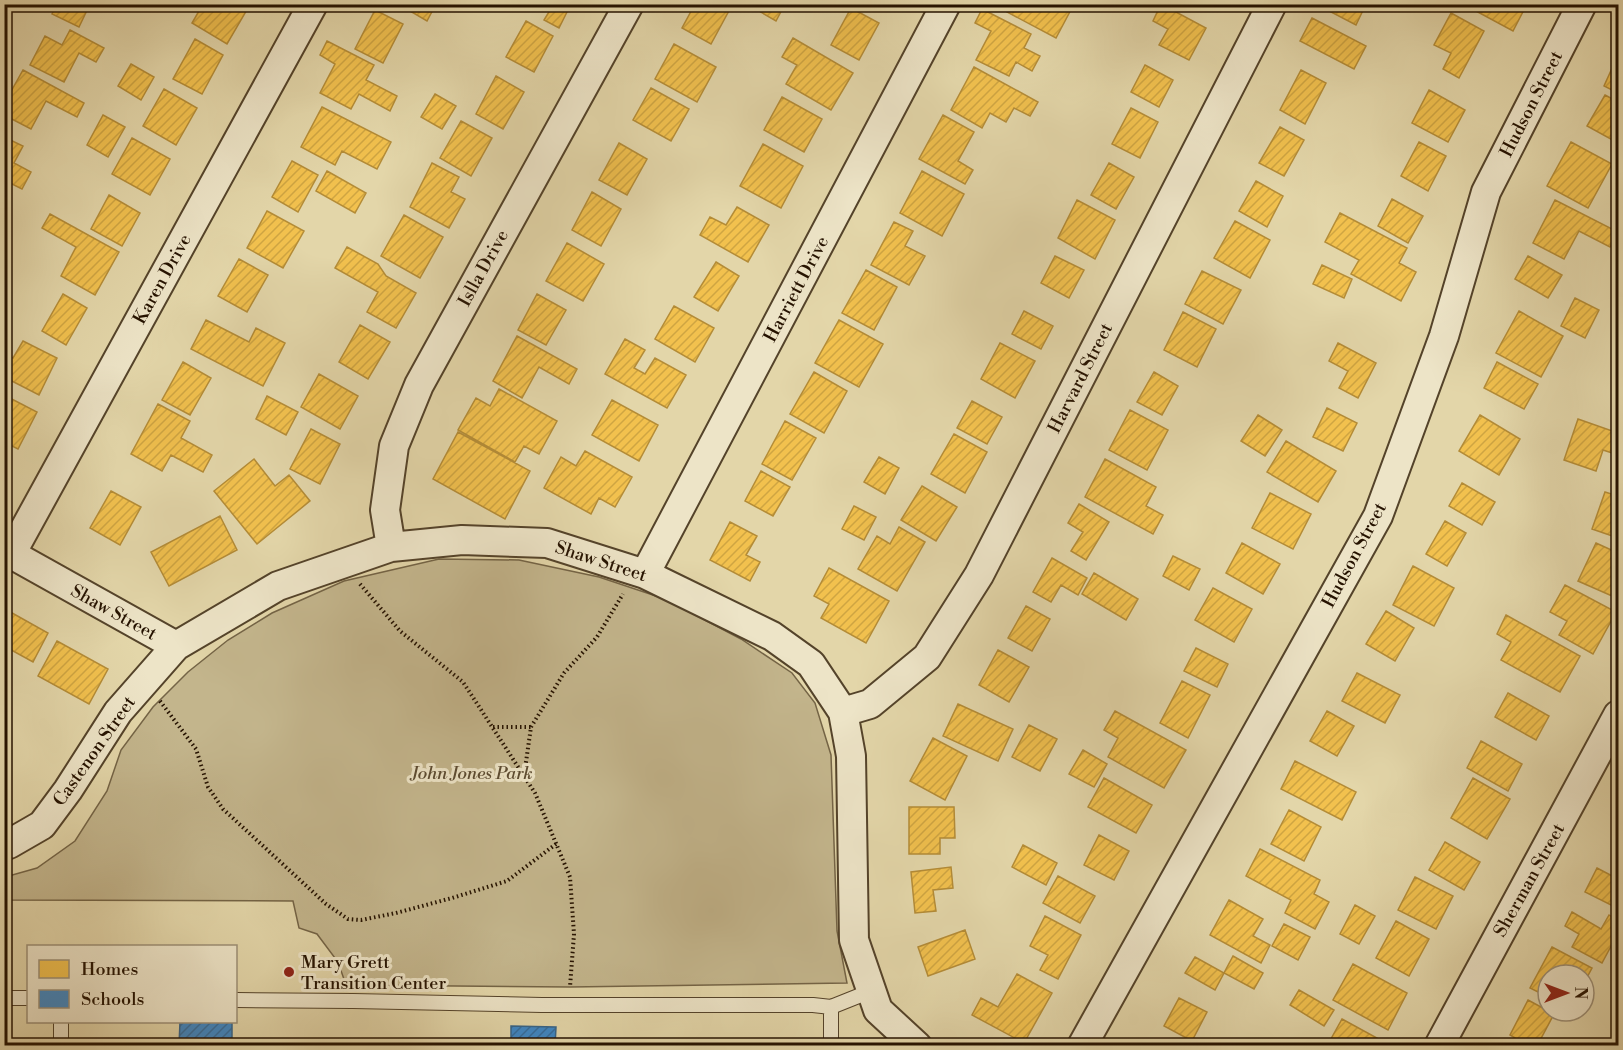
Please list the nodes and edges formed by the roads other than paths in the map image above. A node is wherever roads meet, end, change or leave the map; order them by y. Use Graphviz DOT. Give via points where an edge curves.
graph roads {
  1 [pos="313,4"];
  2 [pos="629,4"];
  3 [pos="946,4"];
  4 [pos="1272,4"];
  5 [pos="1582,4"];
  6 [pos="391,547"];
  7 [pos="8,552"];
  8 [pos="635,571"];
  9 [pos="176,646"];
  10 [pos="843,712"];
  11 [pos="1618,715"];
  12 [pos="4,845"];
  13 [pos="872,991"];
  14 [pos="4,998"];
  15 [pos="27,998"];
  16 [pos="237,1000"];
  17 [pos="831,1007"];
  18 [pos="61,1023"];
  19 [pos="61,1046"];
  20 [pos="831,1046"];
  21 [pos="917,1046"];
  22 [pos="1082,1046"];
  23 [pos="1439,1046"];
  1 -- 7 [label="street, Karen Drive"];
  2 -- 6 [label="street, Islla Drive" via="419,385 394,446 385,510"];
  3 -- 8 [label="street, Harriett Drive"];
  4 -- 10 [label="street, Harvard Street" via="979,575 927,657 870,704"];
  5 -- 22 [label="street, Hudson Street" via="1486,192 1444,336 1378,516"];
  6 -- 8 [label="street, Shaw Street" via="462,540 547,543"];
  6 -- 9 [label="street, Shaw Street" via="278,586"];
  7 -- 9 [label="street, Shaw Street"];
  8 -- 10 [label="street, Shaw Street" via="772,636 811,664"];
  9 -- 12 [label="street, Castenon Street" via="118,712 42,825"];
  10 -- 13 [label="street, Shaw Street" via="851,756 854,940"];
  11 -- 23 [label="street, Sherman Street"];
  13 -- 17 [label="lane"];
  13 -- 21 [label="street, Shaw Street" via="878,1010"];
  14 -- 15 [label="lane"];
  16 -- 17 [label="lane"];
  17 -- 20 [label="lane"];
  18 -- 19 [label="lane"];
}
